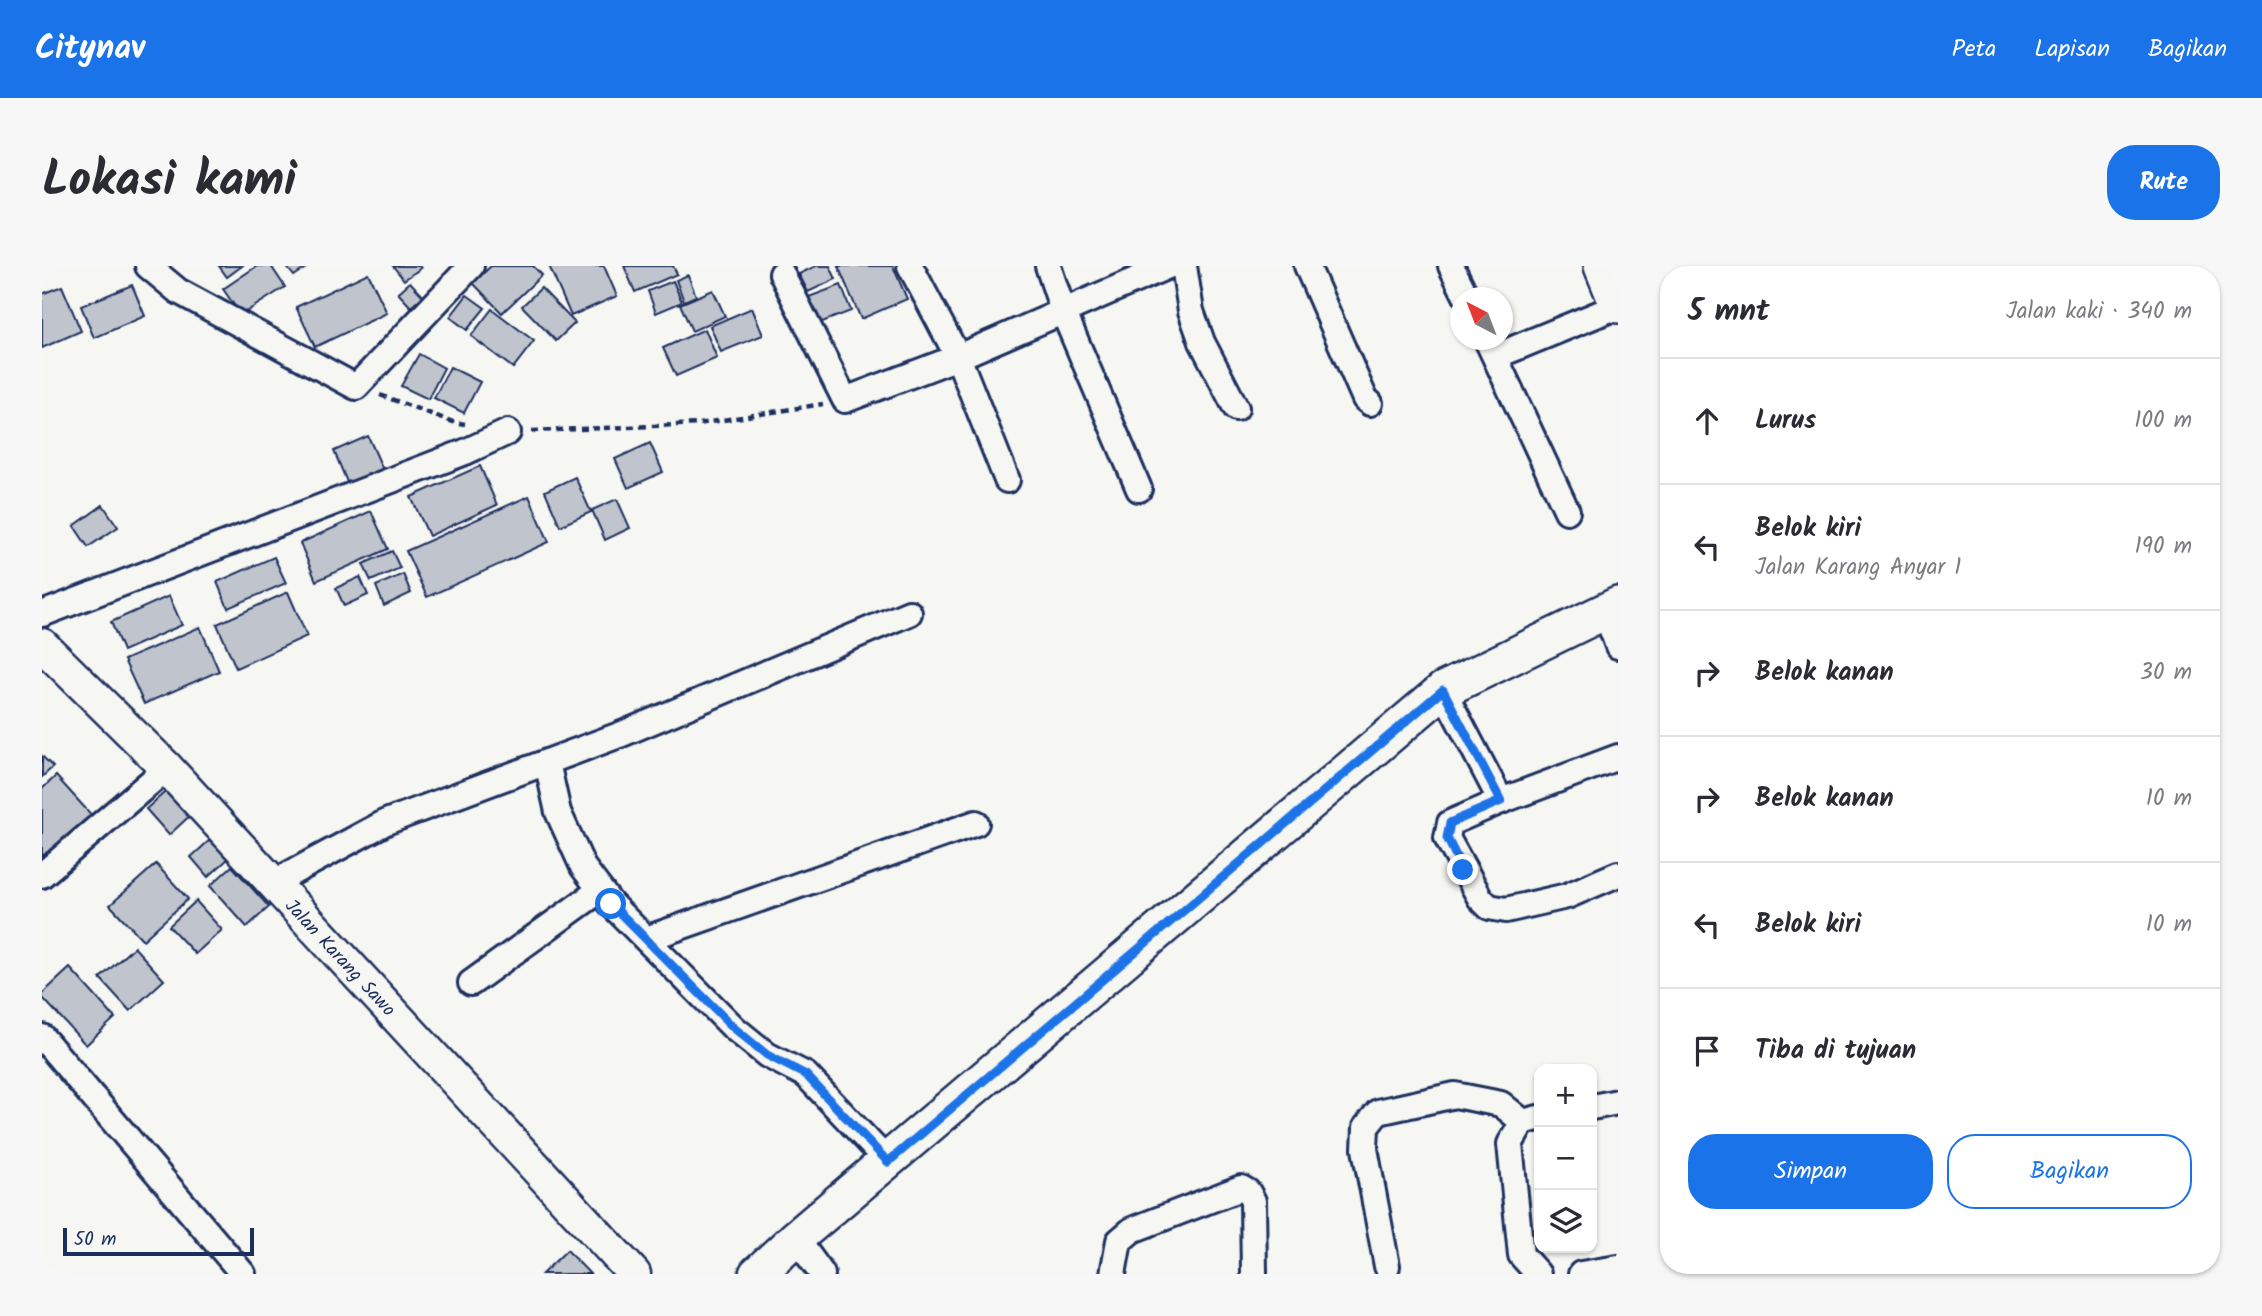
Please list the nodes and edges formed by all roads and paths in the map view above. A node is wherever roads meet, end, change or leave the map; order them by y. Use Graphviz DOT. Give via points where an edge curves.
graph roads {
  1 [pos="148,266"];
  2 [pos="471,266"];
  3 [pos="910,266"];
  4 [pos="1048,266"];
  5 [pos="1168,266"];
  6 [pos="1184,266"];
  7 [pos="1307,266"];
  8 [pos="1451,266"];
  9 [pos="1602,266"];
  10 [pos="782,274"];
  11 [pos="1461,287"];
  12 [pos="1618,305"];
  13 [pos="1063,311"];
  14 [pos="1513,341"];
  15 [pos="1493,350"];
  16 [pos="958,357"];
  17 [pos="356,387"];
  18 [pos="845,400"];
  19 [pos="1370,403"];
  20 [pos="1236,408"];
  21 [pos="508,432"];
  22 [pos="1007,481"];
  23 [pos="1139,489"];
  24 [pos="1567,511"];
  25 [pos="1612,608"];
  26 [pos="909,613"];
  27 [pos="42,614"];
  28 [pos="42,645"];
  29 [pos="1618,646"];
  30 [pos="1443,690"];
  31 [pos="1618,757"];
  32 [pos="547,762"];
  33 [pos="167,768"];
  34 [pos="1501,801"];
  35 [pos="976,823"];
  36 [pos="1618,874"];
  37 [pos="42,875"];
  38 [pos="273,883"];
  39 [pos="600,890"];
  40 [pos="646,939"];
  41 [pos="471,984"];
  42 [pos="42,1037"];
  43 [pos="1618,1102"];
  44 [pos="1597,1106"];
  45 [pos="1531,1120"];
  46 [pos="888,1162"];
  47 [pos="796,1238"];
  48 [pos="1387,1266"];
  49 [pos="1618,1268"];
  50 [pos="243,1274"];
  51 [pos="634,1274"];
  52 [pos="757,1274"];
  53 [pos="822,1274"];
  54 [pos="1113,1274"];
  55 [pos="1254,1274"];
  56 [pos="1538,1274"];
  57 [pos="1581,1274"];
  1 -- 17 [label="street" via="178,291"];
  2 -- 17 [label="street"];
  3 -- 16 [label="street"];
  4 -- 13 [label="street"];
  5 -- 13 [label="street"];
  6 -- 20 [label="street" via="1191,311 1202,342"];
  7 -- 19 [label="street"];
  8 -- 11 [label="street"];
  9 -- 12 [label="main road"];
  10 -- 18 [label="street"];
  12 -- 14 [label="street"];
  13 -- 16 [label="street"];
  13 -- 23 [label="street"];
  15 -- 24 [label="street"];
  16 -- 18 [label="street"];
  16 -- 22 [label="street"];
  17 -- 21 [label="path" via="453,422"];
  18 -- 21 [label="path" via="698,424"];
  21 -- 27 [label="street"];
  25 -- 29 [label="street"];
  25 -- 30 [label="main road"];
  26 -- 32 [label="street"];
  28 -- 33 [label="street, Jalan Karang Sawo"];
  30 -- 34 [label="street"];
  30 -- 46 [label="main road"];
  31 -- 34 [label="street"];
  32 -- 38 [label="street" via="386,822"];
  32 -- 39 [label="street" via="558,812 583,867"];
  33 -- 37 [label="street"];
  33 -- 38 [label="street, Jalan Karang Sawo"];
  34 -- 36 [label="street" via="1450,823 1447,838 1489,907 1506,910 1567,896"];
  35 -- 40 [label="street"];
  38 -- 51 [label="street, Jalan Karang Sawo"];
  39 -- 40 [label="street"];
  39 -- 41 [label="street"];
  40 -- 46 [label="street" via="734,1028 767,1055 806,1075"];
  42 -- 50 [label="street"];
  43 -- 44 [label="street"];
  45 -- 48 [label="street" via="1501,1104 1455,1095 1378,1112 1366,1127 1365,1149"];
  45 -- 56 [label="street" via="1510,1144 1521,1255"];
  46 -- 47 [label="main road"];
  47 -- 52 [label="main road"];
  47 -- 53 [label="street"];
  49 -- 57 [label="street"];
  54 -- 55 [label="street" via="1119,1241 1132,1230 1241,1188 1253,1201"];
}
